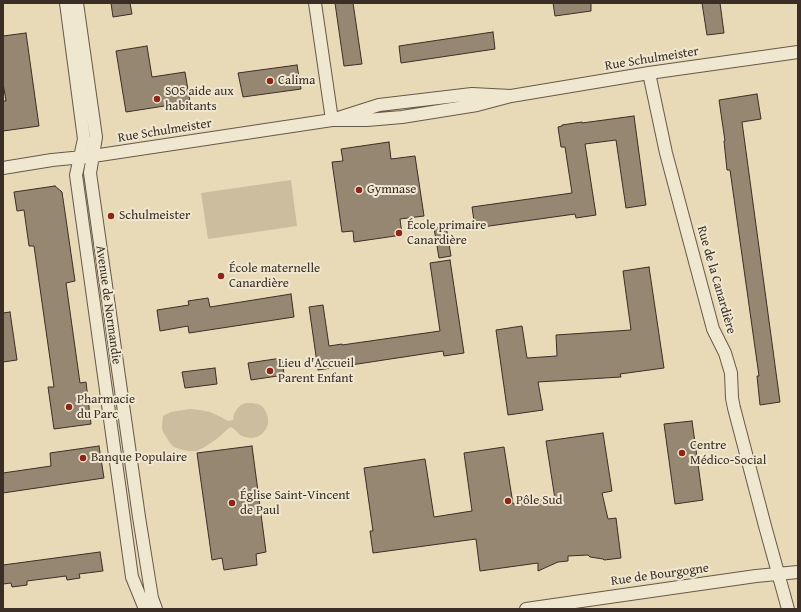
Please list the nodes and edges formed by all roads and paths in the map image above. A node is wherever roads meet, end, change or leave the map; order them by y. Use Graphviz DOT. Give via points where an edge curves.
graph roads {
  1 [pos="66,3"];
  2 [pos="77,3"];
  3 [pos="315,3"];
  4 [pos="798,52"];
  5 [pos="649,73"];
  6 [pos="332,120"];
  7 [pos="93,156"];
  8 [pos="80,158"];
  9 [pos="3,168"];
  10 [pos="798,572"];
  11 [pos="778,574"];
  12 [pos="145,609"];
  13 [pos="156,609"];
  14 [pos="526,609"];
  15 [pos="788,609"];
  1 -- 8 [label="street, Avenue de Normandie" via="84,139"];
  2 -- 7 [label="street, Avenue de Normandie" via="96,137"];
  3 -- 6 [label="street"];
  4 -- 5 [label="street, Rue Schulmeister"];
  5 -- 6 [label="street, Rue Schulmeister" via="402,117"];
  5 -- 11 [label="street, Rue de la Canardière" via="666,153 713,329 725,353 731,373 734,408"];
  6 -- 7 [label="street, Rue Schulmeister"];
  7 -- 8 [label="street, Rue Schulmeister"];
  7 -- 13 [label="street, Avenue de Normandie" via="90,173 139,517"];
  8 -- 9 [label="street, Rue Schulmeister"];
  8 -- 12 [label="street, Avenue de Normandie" via="76,175 132,577"];
  10 -- 11 [label="street, Rue de Bourgogne"];
  11 -- 14 [label="street, Rue de Bourgogne"];
  11 -- 15 [label="street, Rue de la Canardière"];
}
